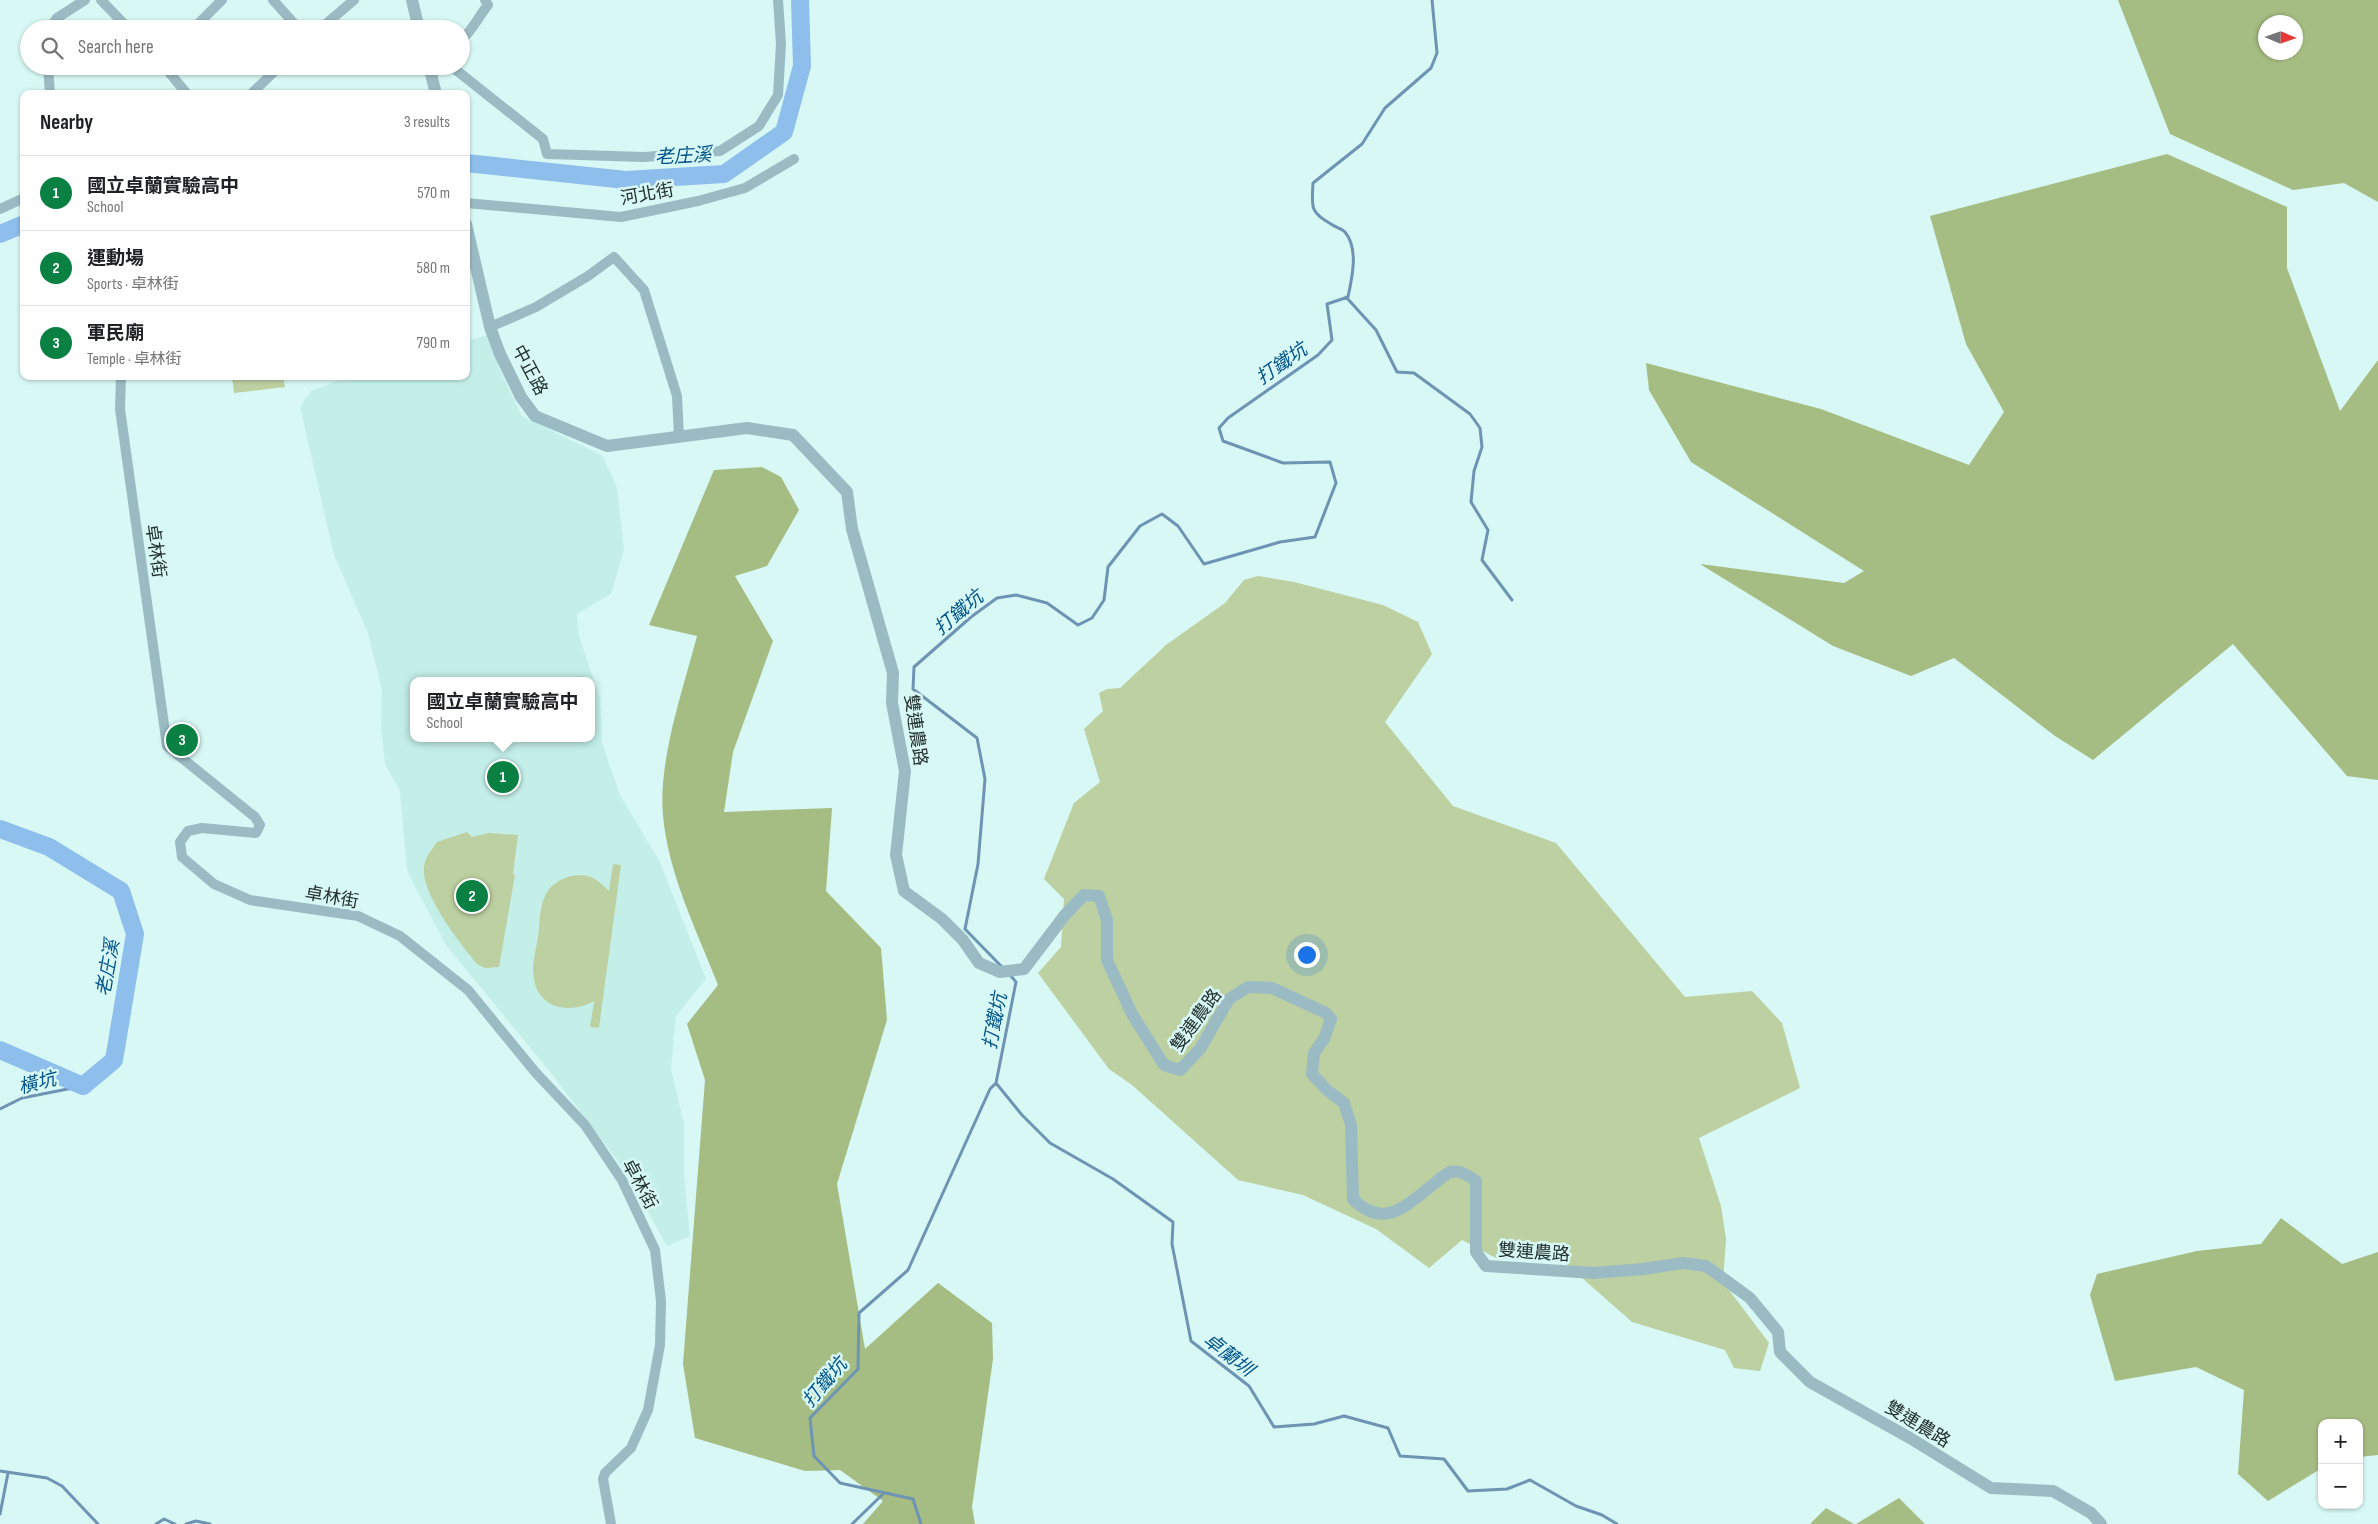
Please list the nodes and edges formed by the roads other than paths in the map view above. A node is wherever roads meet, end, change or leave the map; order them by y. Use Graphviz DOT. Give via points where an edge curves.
graph roads {
  1 [pos="85,0"];
  2 [pos="101,0"];
  3 [pos="222,0"];
  4 [pos="274,0"];
  5 [pos="354,0"];
  6 [pos="412,0"];
  7 [pos="485,0"];
  8 [pos="778,0"];
  9 [pos="55,20"];
  10 [pos="120,20"];
  11 [pos="201,20"];
  12 [pos="291,20"];
  13 [pos="331,20"];
  14 [pos="417,20"];
  15 [pos="470,32"];
  16 [pos="49,75"];
  17 [pos="171,75"];
  18 [pos="271,75"];
  19 [pos="431,75"];
  20 [pos="462,75"];
  21 [pos="50,90"];
  22 [pos="184,90"];
  23 [pos="255,90"];
  24 [pos="435,90"];
  25 [pos="794,159"];
  26 [pos="20,200"];
  27 [pos="470,203"];
  28 [pos="0,209"];
  29 [pos="470,241"];
  30 [pos="490,327"];
  31 [pos="121,380"];
  32 [pos="679,437"];
  33 [pos="611,1524"];
  34 [pos="2101,1524"];
  1 -- 9 [label="street"];
  2 -- 10 [label="street"];
  3 -- 11 [label="street"];
  4 -- 12 [label="street"];
  5 -- 13 [label="street"];
  6 -- 14 [label="street"];
  7 -- 15 [label="street" via="488,5"];
  8 -- 20 [label="street" via="781,44 778,95 760,126 720,151 644,157 547,154 543,140"];
  16 -- 21 [label="street"];
  17 -- 22 [label="street"];
  18 -- 23 [label="street"];
  19 -- 24 [label="street"];
  25 -- 27 [label="street, 河北街" via="745,188 621,217"];
  26 -- 28 [label="street"];
  29 -- 30 [label="street, 中正路"];
  30 -- 32 [label="street, 中正路" via="521,397 535,416 607,446"];
  30 -- 32 [label="street" via="536,307 614,257 644,290 677,396"];
  31 -- 33 [label="street, 卓林街" via="120,409 167,746 255,817 260,825 256,833 202,828 188,831 180,842 182,857 214,884 250,900 358,916 400,936 468,990 536,1072 586,1125 622,1180 655,1250 661,1301 660,1345 648,1410 631,1448 605,1473 603,1479"];
  32 -- 34 [label="street, 雙連農路" via="747,428 793,435 846,492 852,529 893,673 892,703 905,771 896,855 904,892 942,919 963,940 979,963 1000,972 1024,970 1084,894 1099,896 1107,920 1107,960 1132,1014 1164,1065 1180,1070 1200,1049 1229,999 1248,988 1272,988 1326,1013 1331,1019 1324,1039 1314,1053 1312,1074 1344,1103 1351,1125 1353,1199 1363,1210 1377,1215 1401,1210 1449,1172 1462,1172 1476,1181 1476,1252 1486,1266 1594,1272 1684,1263 1706,1266 1750,1298 1778,1332 1780,1352 1810,1382 1992,1488 2053,1491 2091,1513"];
}
